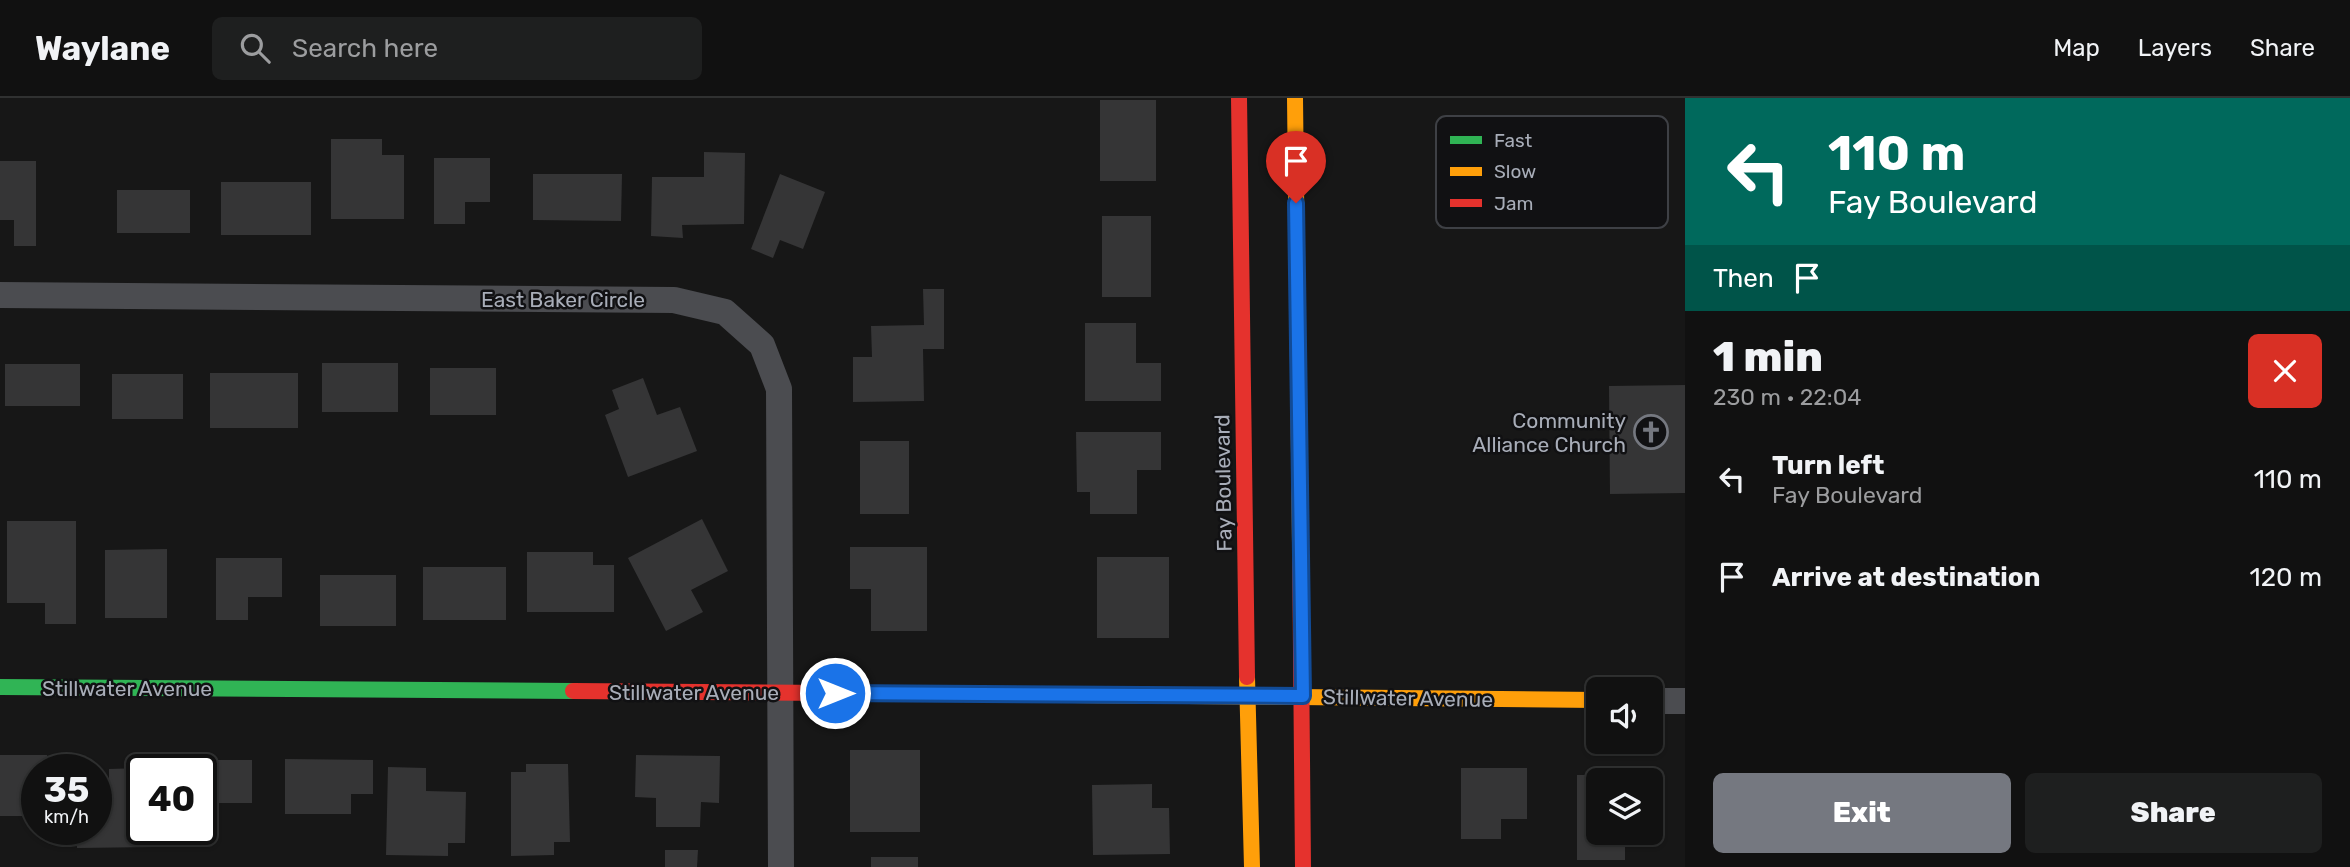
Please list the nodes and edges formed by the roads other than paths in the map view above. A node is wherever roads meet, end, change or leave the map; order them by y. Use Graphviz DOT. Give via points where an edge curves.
graph roads {
  1 [pos="1239,98"];
  2 [pos="1294,98"];
  3 [pos="0,295"];
  4 [pos="0,687"];
  5 [pos="780,693"];
  6 [pos="1303,696"];
  7 [pos="1247,697"];
  8 [pos="1586,700"];
  9 [pos="1663,701"];
  10 [pos="1685,701"];
  11 [pos="781,867"];
  12 [pos="1252,867"];
  13 [pos="1303,867"];
  1 -- 7 [label="street, Fay Boulevard"];
  2 -- 6 [label="street"];
  3 -- 5 [label="street, East Baker Circle" via="674,300 725,312 762,345 779,389"];
  4 -- 5 [label="street, Stillwater Avenue"];
  5 -- 7 [label="street, Stillwater Avenue"];
  5 -- 11 [label="street, East Baker Circle"];
  6 -- 7 [label="street, Stillwater Avenue"];
  6 -- 8 [label="street, Stillwater Avenue"];
  6 -- 13 [label="street"];
  7 -- 12 [label="street, Fay Boulevard"];
  9 -- 10 [label="street"];
}
